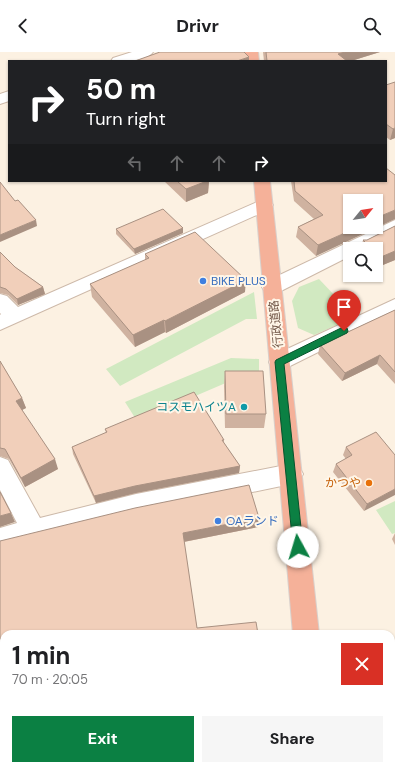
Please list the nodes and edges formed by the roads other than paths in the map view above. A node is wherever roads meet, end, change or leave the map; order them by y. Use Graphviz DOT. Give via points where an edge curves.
graph roads {
  1 [pos="146,52"];
  2 [pos="121,60"];
  3 [pos="262,182"];
  4 [pos="264,205"];
  5 [pos="395,226"];
  6 [pos="272,287"];
  7 [pos="0,301"];
  8 [pos="395,306"];
  9 [pos="8,319"];
  10 [pos="280,362"];
  11 [pos="0,467"];
  12 [pos="291,474"];
  13 [pos="34,531"];
  14 [pos="0,539"];
  15 [pos="306,630"];
  1 -- 2 [label="street"];
  3 -- 4 [label="highway, 行政道路"];
  4 -- 6 [label="highway, 行政道路"];
  4 -- 9 [label="street"];
  5 -- 6 [label="street"];
  6 -- 10 [label="highway, 行政道路"];
  7 -- 9 [label="street"];
  8 -- 10 [label="street"];
  10 -- 12 [label="highway, 行政道路"];
  11 -- 13 [label="street"];
  12 -- 13 [label="street" via="136,505"];
  12 -- 15 [label="highway, 行政道路"];
  13 -- 14 [label="street"];
}
